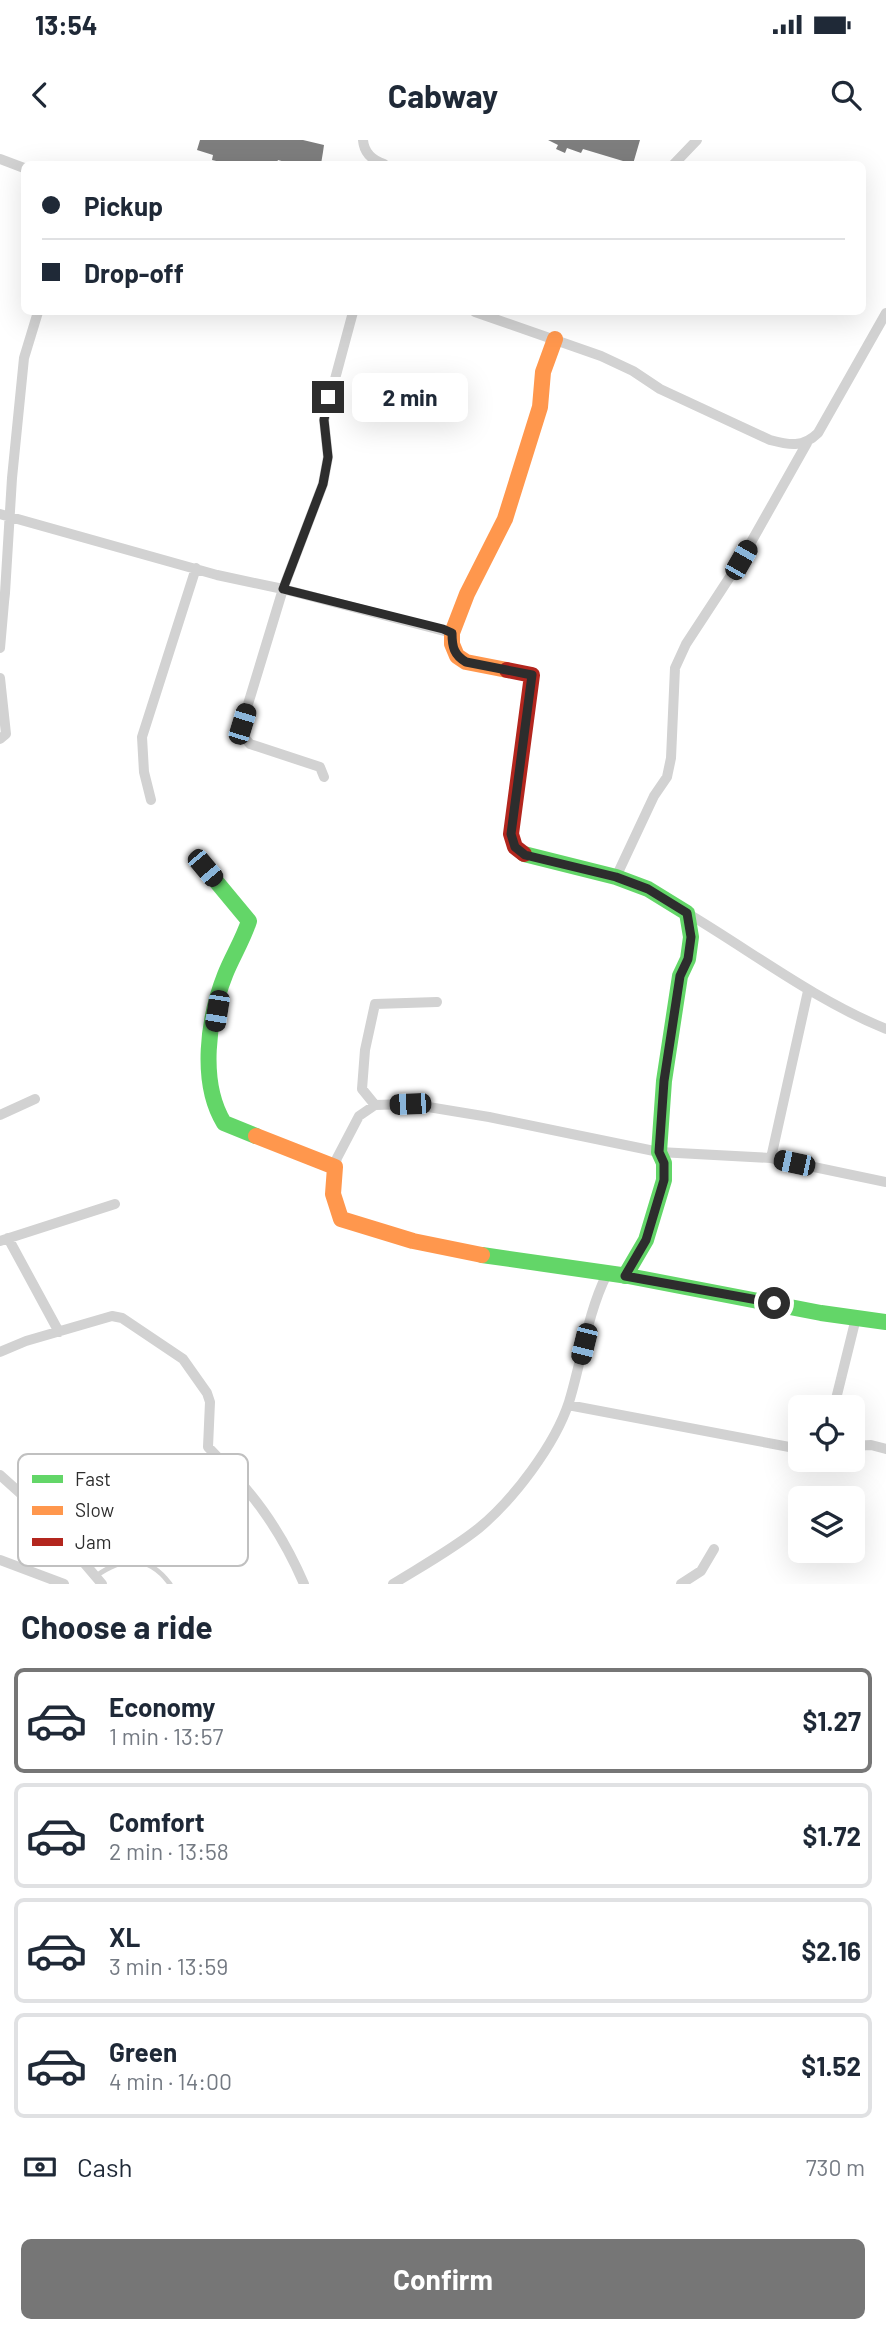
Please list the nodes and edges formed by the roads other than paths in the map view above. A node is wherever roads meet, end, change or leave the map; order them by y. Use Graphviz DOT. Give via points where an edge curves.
graph roads {
  1 [pos="363,140"];
  2 [pos="698,140"];
  3 [pos="0,159"];
  4 [pos="374,161"];
  5 [pos="677,161"];
  6 [pos="21,167"];
  7 [pos="886,313"];
  8 [pos="37,315"];
  9 [pos="352,315"];
  10 [pos="484,315"];
  11 [pos="555,339"];
  12 [pos="807,443"];
  13 [pos="6,516"];
  14 [pos="196,568"];
  15 [pos="283,589"];
  16 [pos="2,602"];
  17 [pos="452,633"];
  18 [pos="0,648"];
  19 [pos="0,678"];
  20 [pos="0,739"];
  21 [pos="324,777"];
  22 [pos="152,800"];
  23 [pos="205,868"];
  24 [pos="616,877"];
  25 [pos="687,913"];
  26 [pos="808,991"];
  27 [pos="437,1002"];
  28 [pos="886,1029"];
  29 [pos="362,1089"];
  30 [pos="35,1100"];
  31 [pos="375,1105"];
  32 [pos="0,1115"];
  33 [pos="359,1116"];
  34 [pos="659,1152"];
  35 [pos="771,1158"];
  36 [pos="335,1167"];
  37 [pos="886,1182"];
  38 [pos="115,1204"];
  39 [pos="4,1239"];
  40 [pos="607,1274"];
  41 [pos="625,1276"];
  42 [pos="856,1318"];
  43 [pos="886,1322"];
  44 [pos="59,1332"];
  45 [pos="0,1352"];
  46 [pos="837,1395"];
  47 [pos="568,1405"];
  48 [pos="865,1446"];
  49 [pos="788,1447"];
  50 [pos="886,1449"];
  51 [pos="215,1454"];
  52 [pos="0,1475"];
  53 [pos="248,1488"];
  54 [pos="18,1491"];
  55 [pos="714,1549"];
  56 [pos="0,1560"];
  57 [pos="87,1566"];
  58 [pos="111,1566"];
  59 [pos="150,1566"];
  60 [pos="99,1580"];
  61 [pos="64,1584"];
  62 [pos="170,1584"];
  63 [pos="304,1584"];
  64 [pos="393,1584"];
  65 [pos="681,1584"];
  1 -- 4 [label="street" via="363,149"];
  2 -- 5 [label="street"];
  3 -- 6 [label="street"];
  7 -- 12 [label="street" via="818,433"];
  8 -- 13 [label="street" via="24,358"];
  9 -- 15 [label="street" via="324,420 328,457 323,484"];
  10 -- 11 [label="street"];
  11 -- 12 [label="street" via="622,366 769,440"];
  11 -- 17 [label="street" via="544,372 540,407 505,519"];
  12 -- 24 [label="street" via="675,668 667,777"];
  13 -- 14 [label="street"];
  13 -- 16 [label="street"];
  14 -- 15 [label="street"];
  14 -- 22 [label="street" via="142,737 144,772"];
  15 -- 17 [label="street"];
  15 -- 21 [label="street" via="242,724 243,736 250,744 320,767"];
  16 -- 18 [label="street"];
  17 -- 24 [label="street" via="457,656 466,662 532,675 511,834 515,847 525,855"];
  19 -- 20 [label="street" via="6,734"];
  23 -- 36 [label="street" via="249,921 221,985 208,1072 215,1108 224,1123"];
  24 -- 25 [label="street" via="648,889"];
  25 -- 26 [label="street"];
  25 -- 34 [label="street" via="691,937 680,976 664,1081"];
  26 -- 28 [label="street"];
  26 -- 35 [label="street"];
  27 -- 29 [label="street" via="375,1004"];
  29 -- 31 [label="street"];
  29 -- 33 [label="street"];
  30 -- 32 [label="street"];
  31 -- 33 [label="street"];
  31 -- 34 [label="street" via="410,1104 455,1111"];
  33 -- 36 [label="street"];
  34 -- 35 [label="street"];
  34 -- 41 [label="street" via="664,1180 654,1220"];
  35 -- 37 [label="street"];
  36 -- 40 [label="street" via="333,1205 341,1219 379,1234 430,1247"];
  38 -- 39 [label="street"];
  39 -- 44 [label="street"];
  40 -- 41 [label="street"];
  40 -- 47 [label="street" via="595,1300"];
  41 -- 42 [label="street"];
  42 -- 43 [label="street"];
  42 -- 46 [label="street"];
  44 -- 45 [label="street"];
  44 -- 51 [label="street" via="117,1316 183,1359 210,1402 208,1447"];
  47 -- 49 [label="street"];
  47 -- 64 [label="street" via="554,1437 496,1513"];
  48 -- 50 [label="street"];
  52 -- 54 [label="street"];
  53 -- 63 [label="street" via="277,1528"];
  55 -- 65 [label="street" via="701,1571"];
  56 -- 61 [label="street"];
  57 -- 60 [label="street"];
  58 -- 60 [label="lane"];
  59 -- 62 [label="lane"];
}
